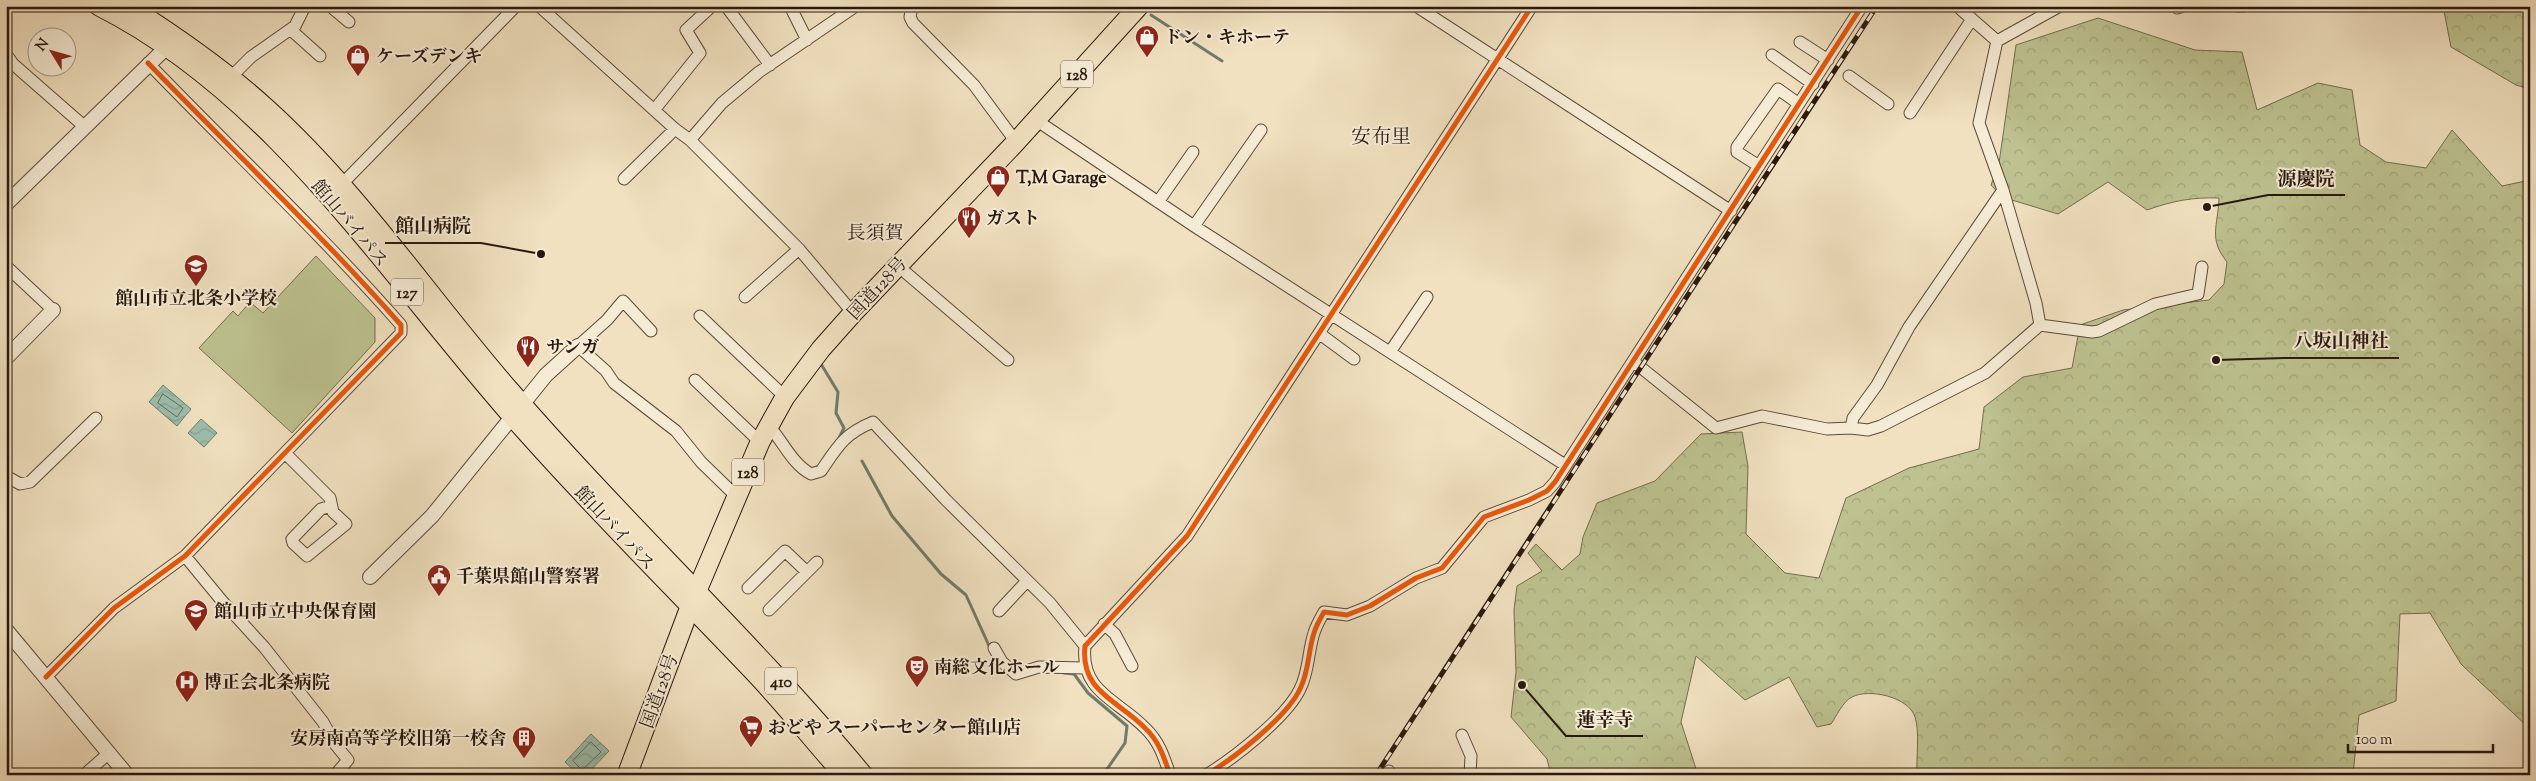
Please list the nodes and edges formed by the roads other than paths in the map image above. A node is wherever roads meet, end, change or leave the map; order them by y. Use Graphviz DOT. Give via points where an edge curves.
graph roads {
  1 [pos="99,6"];
  2 [pos="128,6"];
  3 [pos="305,6"];
  4 [pos="330,6"];
  5 [pos="516,6"];
  6 [pos="539,6"];
  7 [pos="712,6"];
  8 [pos="726,6"];
  9 [pos="790,6"];
  10 [pos="856,6"];
  11 [pos="1139,6"];
  12 [pos="1416,6"];
  13 [pos="1532,6"];
  14 [pos="1862,6"];
  15 [pos="1957,6"];
  16 [pos="2060,6"];
  17 [pos="2237,6"];
  18 [pos="2244,6"];
  19 [pos="909,7"];
  20 [pos="1972,19"];
  21 [pos="349,22"];
  22 [pos="290,30"];
  23 [pos="807,40"];
  24 [pos="1997,41"];
  25 [pos="172,42"];
  26 [pos="1800,42"];
  27 [pos="6,54"];
  28 [pos="1772,55"];
  29 [pos="320,56"];
  30 [pos="1498,59"];
  31 [pos="1828,60"];
  32 [pos="148,64"];
  33 [pos="770,65"];
  34 [pos="1848,76"];
  35 [pos="230,77"];
  36 [pos="1813,84"];
  37 [pos="1799,104"];
  38 [pos="1888,104"];
  39 [pos="655,109"];
  40 [pos="1910,113"];
  41 [pos="1036,120"];
  42 [pos="85,127"];
  43 [pos="674,129"];
  44 [pos="1261,130"];
  45 [pos="690,140"];
  46 [pos="1016,142"];
  47 [pos="1193,152"];
  48 [pos="1759,166"];
  49 [pos="624,179"];
  50 [pos="340,186"];
  51 [pos="2003,190"];
  52 [pos="1158,202"];
  53 [pos="6,204"];
  54 [pos="1731,211"];
  55 [pos="1194,226"];
  56 [pos="799,249"];
  57 [pos="6,266"];
  58 [pos="898,266"];
  59 [pos="2202,267"];
  60 [pos="745,297"];
  61 [pos="1427,297"];
  62 [pos="53,310"];
  63 [pos="852,313"];
  64 [pos="1332,314"];
  65 [pos="700,316"];
  66 [pos="2040,325"];
  67 [pos="651,330"];
  68 [pos="1320,334"];
  69 [pos="578,346"];
  70 [pos="1390,352"];
  71 [pos="6,358"];
  72 [pos="1354,359"];
  73 [pos="1008,360"];
  74 [pos="1634,362"];
  75 [pos="695,380"];
  76 [pos="785,397"];
  77 [pos="518,412"];
  78 [pos="96,418"];
  79 [pos="768,425"];
  80 [pos="1851,428"];
  81 [pos="760,442"];
  82 [pos="285,453"];
  83 [pos="1565,465"];
  84 [pos="6,476"];
  85 [pos="738,498"];
  86 [pos="331,506"];
  87 [pos="185,556"];
  88 [pos="817,562"];
  89 [pos="807,572"];
  90 [pos="370,577"];
  91 [pos="1027,581"];
  92 [pos="748,588"];
  93 [pos="694,599"];
  94 [pos="768,610"];
  95 [pos="999,611"];
  96 [pos="1104,624"];
  97 [pos="6,630"];
  98 [pos="11,644"];
  99 [pos="1085,646"];
  100 [pos="994,648"];
  101 [pos="1132,666"];
  102 [pos="1085,668"];
  103 [pos="46,677"];
  104 [pos="1462,735"];
  105 [pos="109,753"];
  106 [pos="84,775"];
  107 [pos="127,775"];
  108 [pos="335,775"];
  109 [pos="627,775"];
  110 [pos="844,775"];
  111 [pos="863,775"];
  112 [pos="1170,775"];
  113 [pos="1206,775"];
  114 [pos="1470,775"];
  1 -- 25 [label="highway, 館山バイパス / 127" via="145,32"];
  2 -- 25 [label="highway, 館山バイパス / 127"];
  3 -- 22 [label="street"];
  4 -- 21 [label="street"];
  5 -- 50 [label="street"];
  6 -- 39 [label="street"];
  7 -- 39 [label="street" via="686,30 700,53"];
  8 -- 33 [label="street"];
  9 -- 23 [label="street"];
  10 -- 23 [label="street"];
  11 -- 41 [label="highway, 国道128号 / 128"];
  12 -- 30 [label="street"];
  13 -- 30 [label="street"];
  14 -- 31 [label="street"];
  15 -- 20 [label="street"];
  16 -- 24 [label="street"];
  17 -- 18 [label="street"];
  19 -- 46 [label="street" via="913,23 974,85"];
  20 -- 24 [label="street"];
  20 -- 40 [label="street"];
  22 -- 29 [label="street"];
  22 -- 35 [label="street" via="251,57"];
  23 -- 33 [label="street"];
  24 -- 51 [label="street" via="1979,123"];
  25 -- 32 [label="street"];
  25 -- 35 [label="highway, 館山バイパス / 127"];
  25 -- 77 [label="highway, 館山バイパス / 127" via="300,163"];
  26 -- 31 [label="street"];
  27 -- 42 [label="street" via="13,64"];
  28 -- 36 [label="street"];
  30 -- 54 [label="street"];
  30 -- 64 [label="street"];
  31 -- 36 [label="street"];
  32 -- 42 [label="street"];
  32 -- 82 [label="street" via="314,230 401,325 400,333"];
  33 -- 45 [label="street" via="722,103"];
  34 -- 38 [label="street"];
  35 -- 50 [label="highway, 館山バイパス / 127" via="275,116"];
  36 -- 37 [label="street"];
  37 -- 48 [label="street"];
  37 -- 48 [label="street" via="1778,89 1737,147 1738,152"];
  39 -- 43 [label="street"];
  41 -- 46 [label="highway, 国道128号 / 128"];
  41 -- 52 [label="street"];
  42 -- 53 [label="street"];
  43 -- 45 [label="street"];
  43 -- 49 [label="street"];
  44 -- 55 [label="street"];
  45 -- 56 [label="street"];
  46 -- 58 [label="highway, 国道128号 / 128"];
  47 -- 52 [label="street"];
  48 -- 54 [label="street"];
  50 -- 77 [label="highway, 館山バイパス / 127"];
  51 -- 66 [label="street"];
  51 -- 80 [label="street" via="1909,327 1853,418"];
  52 -- 55 [label="street"];
  54 -- 74 [label="street"];
  55 -- 64 [label="street"];
  56 -- 60 [label="street"];
  56 -- 63 [label="street"];
  57 -- 62 [label="street"];
  58 -- 63 [label="highway, 国道128号 / 128"];
  58 -- 73 [label="street"];
  59 -- 66 [label="street" via="2198,294 2155,304 2099,331"];
  61 -- 70 [label="street"];
  62 -- 71 [label="street"];
  63 -- 76 [label="highway, 国道128号 / 128"];
  64 -- 68 [label="street"];
  64 -- 70 [label="street"];
  65 -- 76 [label="street"];
  66 -- 80 [label="street" via="1984,373 1881,426 1868,430"];
  67 -- 69 [label="street" via="623,301"];
  68 -- 72 [label="street"];
  68 -- 96 [label="street" via="1187,536"];
  69 -- 77 [label="street" via="546,375"];
  69 -- 85 [label="street" via="606,371 614,383 676,431 715,477"];
  70 -- 83 [label="street"];
  74 -- 80 [label="street" via="1716,428 1762,416 1827,429"];
  74 -- 83 [label="street"];
  75 -- 81 [label="street"];
  76 -- 79 [label="highway, 国道128号 / 128"];
  77 -- 90 [label="street" via="432,516"];
  77 -- 93 [label="highway, 館山バイパス / 127"];
  78 -- 84 [label="street" via="30,482 20,484"];
  79 -- 81 [label="highway, 国道128号 / 128"];
  79 -- 91 [label="street" via="780,437 799,468 811,474 821,471 853,430 873,422"];
  81 -- 85 [label="highway, 国道128号 / 128"];
  82 -- 86 [label="street" via="330,498"];
  82 -- 87 [label="street"];
  83 -- 113 [label="street" via="1548,491 1484,517 1442,568 1347,615 1324,612 1314,631 1305,675 1294,700 1267,728"];
  85 -- 93 [label="highway, 国道128号 / 128"];
  86 -- 86 [label="street" via="346,524 307,556 292,539 321,510"];
  87 -- 103 [label="street" via="114,608"];
  87 -- 108 [label="street" via="264,646 323,722 348,760"];
  88 -- 89 [label="street"];
  89 -- 92 [label="street" via="785,551"];
  89 -- 94 [label="street"];
  91 -- 95 [label="street"];
  91 -- 99 [label="street" via="1050,603"];
  93 -- 109 [label="highway, 国道128号 / 128"];
  93 -- 110 [label="highway, 410"];
  93 -- 111 [label="highway, 410" via="768,666"];
  96 -- 99 [label="street"];
  96 -- 101 [label="street" via="1115,634"];
  97 -- 98 [label="street"];
  98 -- 103 [label="street"];
  99 -- 102 [label="street"];
  100 -- 102 [label="street" via="1002,662 1016,674 1039,667"];
  102 -- 112 [label="street" via="1098,690 1146,728 1161,748"];
  103 -- 105 [label="street"];
  104 -- 114 [label="street" via="1470,756"];
  105 -- 106 [label="street"];
  105 -- 107 [label="street"];
}
